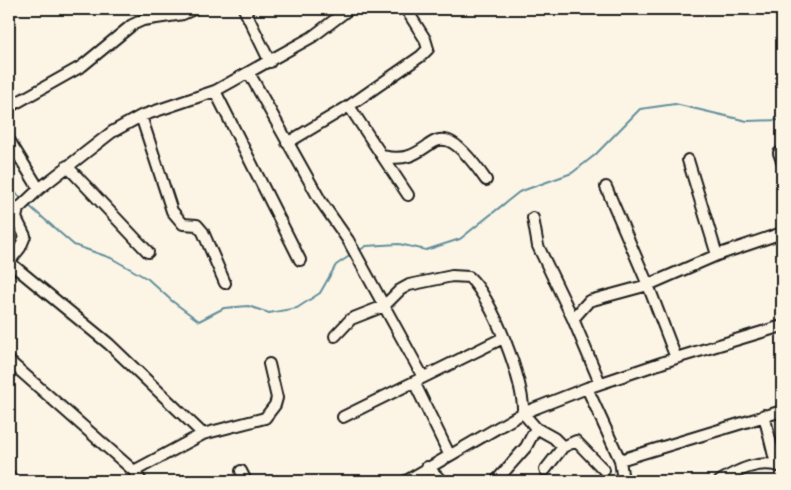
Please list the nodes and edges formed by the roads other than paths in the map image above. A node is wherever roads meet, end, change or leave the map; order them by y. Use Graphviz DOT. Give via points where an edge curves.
graph roads {
  1 [pos="143,9"];
  2 [pos="194,9"];
  3 [pos="244,9"];
  4 [pos="349,9"];
  5 [pos="406,9"];
  6 [pos="142,20"];
  7 [pos="270,62"];
  8 [pos="249,73"];
  9 [pos="215,91"];
  10 [pos="349,106"];
  11 [pos="9,107"];
  12 [pos="142,116"];
  13 [pos="9,140"];
  14 [pos="287,143"];
  15 [pos="383,156"];
  16 [pos="688,160"];
  17 [pos="67,166"];
  18 [pos="486,180"];
  19 [pos="606,186"];
  20 [pos="37,191"];
  21 [pos="408,194"];
  22 [pos="533,218"];
  23 [pos="782,233"];
  24 [pos="148,252"];
  25 [pos="717,255"];
  26 [pos="300,260"];
  27 [pos="9,262"];
  28 [pos="225,283"];
  29 [pos="648,285"];
  30 [pos="384,306"];
  31 [pos="573,319"];
  32 [pos="782,326"];
  33 [pos="335,336"];
  34 [pos="503,338"];
  35 [pos="676,358"];
  36 [pos="9,361"];
  37 [pos="269,364"];
  38 [pos="418,380"];
  39 [pos="600,383"];
  40 [pos="587,388"];
  41 [pos="782,411"];
  42 [pos="523,413"];
  43 [pos="764,415"];
  44 [pos="343,417"];
  45 [pos="536,428"];
  46 [pos="202,434"];
  47 [pos="563,447"];
  48 [pos="449,454"];
  49 [pos="620,460"];
  50 [pos="779,465"];
  51 [pos="427,468"];
  52 [pos="545,470"];
  53 [pos="604,470"];
  54 [pos="134,471"];
  55 [pos="242,471"];
  56 [pos="9,476"];
  57 [pos="14,481"];
  58 [pos="142,481"];
  59 [pos="246,481"];
  60 [pos="406,481"];
  61 [pos="442,481"];
  62 [pos="496,481"];
  63 [pos="623,481"];
  64 [pos="720,481"];
  1 -- 6 [label="street"];
  2 -- 6 [label="street" via="183,14"];
  3 -- 7 [label="street"];
  4 -- 7 [label="street" via="312,37"];
  5 -- 10 [label="street" via="428,49"];
  6 -- 11 [label="street" via="82,66"];
  7 -- 8 [label="street"];
  8 -- 9 [label="street"];
  8 -- 14 [label="street"];
  9 -- 12 [label="street"];
  9 -- 26 [label="street"];
  10 -- 14 [label="street"];
  10 -- 15 [label="street"];
  12 -- 17 [label="street" via="112,132"];
  12 -- 28 [label="street" via="172,211 183,224 197,225 203,232"];
  13 -- 20 [label="street"];
  14 -- 30 [label="street" via="348,240"];
  15 -- 18 [label="street" via="402,158 438,139 448,139 466,154"];
  15 -- 21 [label="street"];
  16 -- 25 [label="street"];
  17 -- 20 [label="street"];
  17 -- 24 [label="street"];
  19 -- 29 [label="street"];
  20 -- 27 [label="street" via="18,209 16,218 25,236"];
  22 -- 31 [label="street" via="538,246"];
  23 -- 25 [label="street"];
  25 -- 29 [label="street"];
  27 -- 46 [label="street" via="109,344"];
  29 -- 31 [label="street" via="589,301"];
  29 -- 35 [label="street"];
  30 -- 33 [label="street" via="351,319"];
  30 -- 34 [label="street" via="409,285 465,276 472,280 487,303"];
  30 -- 38 [label="street"];
  31 -- 39 [label="street"];
  32 -- 35 [label="street"];
  34 -- 38 [label="street"];
  34 -- 42 [label="street" via="524,403"];
  35 -- 39 [label="street"];
  36 -- 54 [label="street"];
  37 -- 46 [label="street" via="277,398 264,418"];
  38 -- 44 [label="street"];
  38 -- 48 [label="street"];
  39 -- 40 [label="street"];
  40 -- 42 [label="street"];
  40 -- 49 [label="street"];
  41 -- 43 [label="street"];
  42 -- 45 [label="street"];
  42 -- 48 [label="street"];
  43 -- 49 [label="street"];
  43 -- 50 [label="street"];
  45 -- 47 [label="street"];
  45 -- 62 [label="street" via="526,447"];
  46 -- 54 [label="street"];
  47 -- 52 [label="street"];
  47 -- 53 [label="street" via="576,440"];
  48 -- 51 [label="street"];
  49 -- 63 [label="street"];
  50 -- 64 [label="street" via="743,468"];
  51 -- 60 [label="street"];
  51 -- 61 [label="street"];
  54 -- 58 [label="street"];
  55 -- 59 [label="street"];
  56 -- 57 [label="street"];
}
